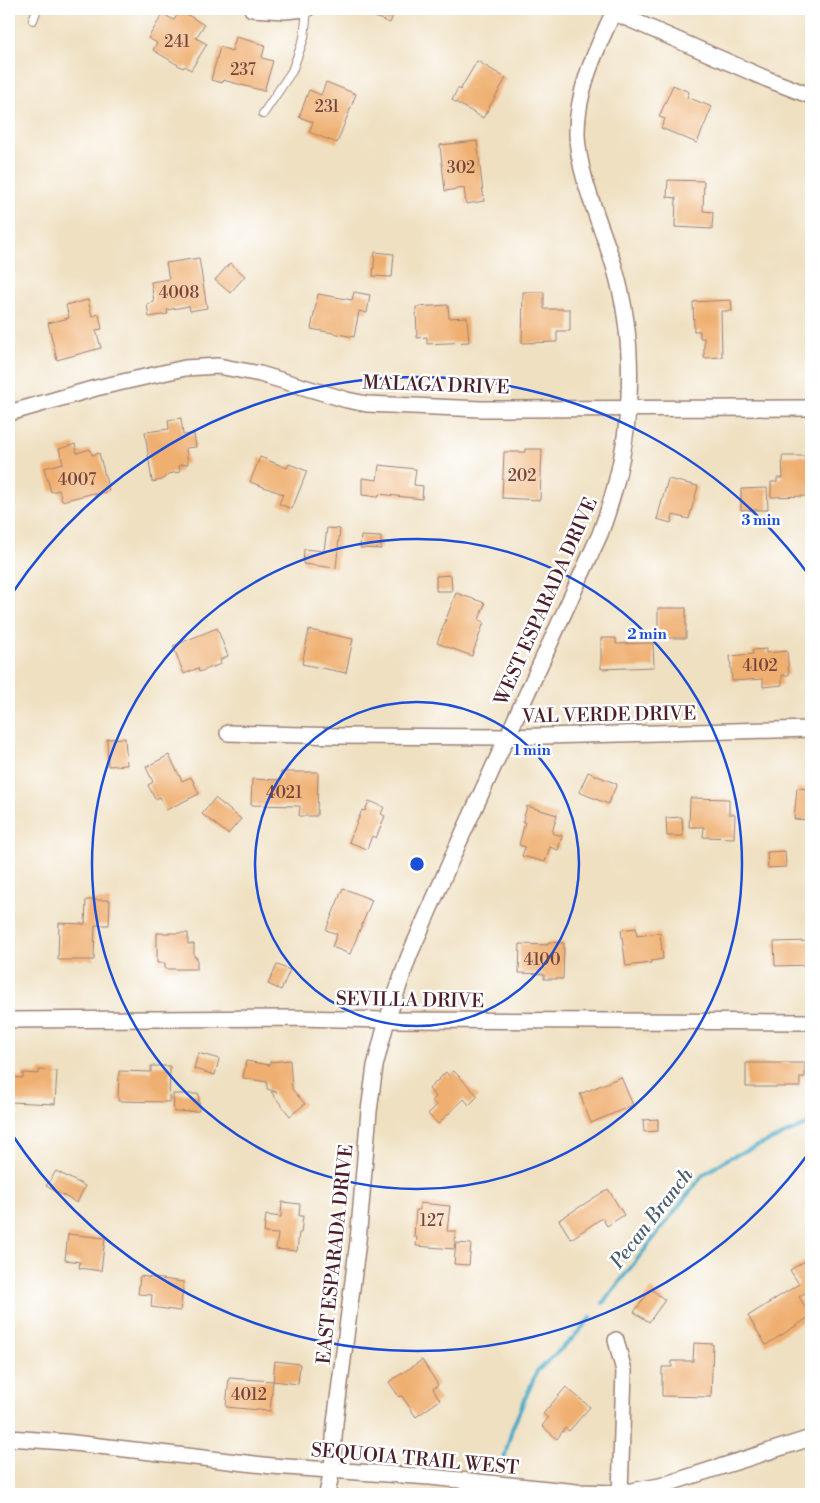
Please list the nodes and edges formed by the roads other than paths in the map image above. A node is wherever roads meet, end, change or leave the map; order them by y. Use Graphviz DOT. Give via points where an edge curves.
graph roads {
  1 [pos="37,9"];
  2 [pos="252,9"];
  3 [pos="307,9"];
  4 [pos="614,10"];
  5 [pos="33,20"];
  6 [pos="811,96"];
  7 [pos="263,114"];
  8 [pos="628,408"];
  9 [pos="811,408"];
  10 [pos="9,413"];
  11 [pos="811,729"];
  12 [pos="228,733"];
  13 [pos="506,736"];
  14 [pos="9,1020"];
  15 [pos="387,1020"];
  16 [pos="811,1022"];
  17 [pos="616,1340"];
  18 [pos="9,1438"];
  19 [pos="811,1438"];
  20 [pos="332,1470"];
  21 [pos="620,1493"];
  22 [pos="327,1494"];
  1 -- 5 [label="lane"];
  2 -- 3 [label="street"];
  3 -- 7 [label="lane" via="304,38 292,71"];
  4 -- 6 [label="street"];
  4 -- 8 [label="street, WEST ESPARADA DRIVE" via="582,94 577,135 583,169 614,264 625,311 630,360"];
  8 -- 9 [label="street, MALAGA DRIVE"];
  8 -- 10 [label="street, MALAGA DRIVE" via="481,409 367,404 260,374 216,366 185,368 96,388"];
  8 -- 13 [label="street, WEST ESPARADA DRIVE" via="618,478 605,522"];
  11 -- 13 [label="street, VAL VERDE DRIVE"];
  12 -- 13 [label="street, VAL VERDE DRIVE"];
  13 -- 15 [label="street, WEST ESPARADA DRIVE" via="410,956"];
  14 -- 15 [label="street, SEVILLA DRIVE"];
  15 -- 16 [label="street, SEVILLA DRIVE"];
  15 -- 20 [label="street, EAST ESPARADA DRIVE" via="370,1102"];
  17 -- 21 [label="street" via="624,1371"];
  18 -- 20 [label="street, SEQUOIA TRAIL WEST"];
  19 -- 21 [label="street, SEQUOIA TRAIL WEST" via="660,1486"];
  20 -- 21 [label="street, SEQUOIA TRAIL WEST"];
  20 -- 22 [label="street, EAST ESPARADA DRIVE"];
}
